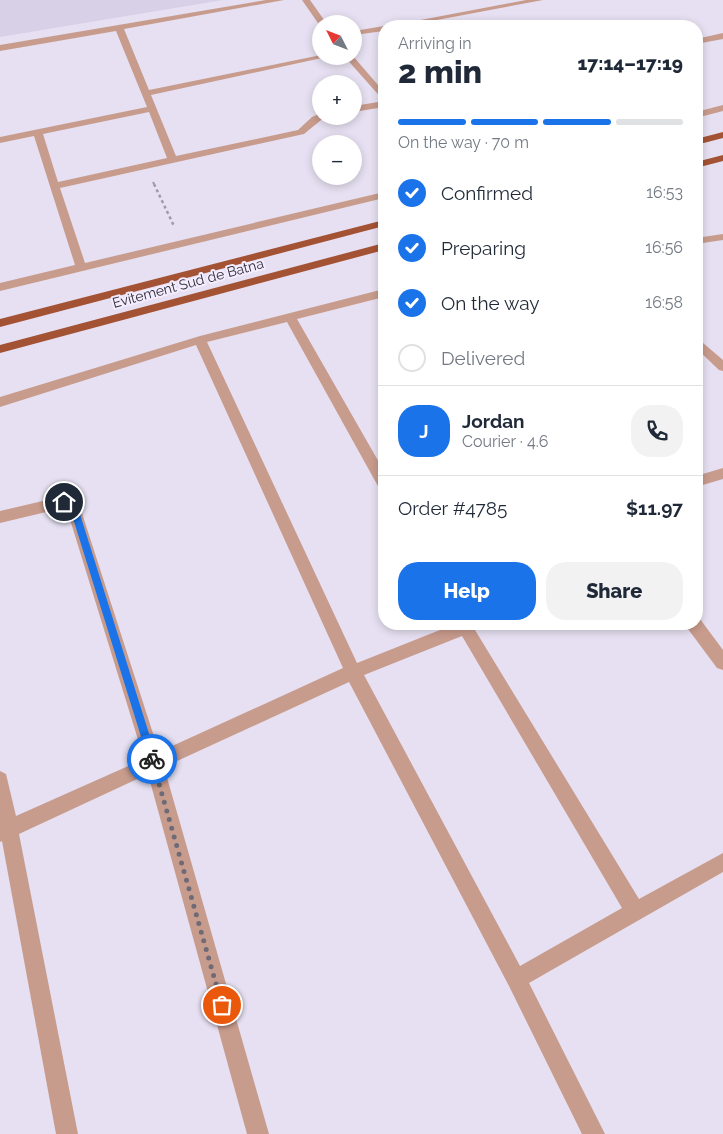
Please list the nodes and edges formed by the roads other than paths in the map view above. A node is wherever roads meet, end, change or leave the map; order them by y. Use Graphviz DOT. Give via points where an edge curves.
graph roads {
  1 [pos="280,0"];
  2 [pos="306,0"];
  3 [pos="539,0"];
  4 [pos="317,15"];
  5 [pos="427,20"];
  6 [pos="120,28"];
  7 [pos="378,29"];
  8 [pos="362,32"];
  9 [pos="723,36"];
  10 [pos="703,40"];
  11 [pos="0,48"];
  12 [pos="312,59"];
  13 [pos="356,65"];
  14 [pos="378,91"];
  15 [pos="146,93"];
  16 [pos="378,105"];
  17 [pos="362,108"];
  18 [pos="723,108"];
  19 [pos="152,109"];
  20 [pos="703,113"];
  21 [pos="312,122"];
  22 [pos="37,132"];
  23 [pos="723,135"];
  24 [pos="0,140"];
  25 [pos="703,140"];
  26 [pos="723,158"];
  27 [pos="173,160"];
  28 [pos="703,163"];
  29 [pos="53,186"];
  30 [pos="378,196"];
  31 [pos="378,225"];
  32 [pos="723,237"];
  33 [pos="703,240"];
  34 [pos="378,248"];
  35 [pos="81,268"];
  36 [pos="0,287"];
  37 [pos="378,295"];
  38 [pos="290,317"];
  39 [pos="0,323"];
  40 [pos="200,340"];
  41 [pos="703,348"];
  42 [pos="0,349"];
  43 [pos="723,367"];
  44 [pos="0,402"];
  45 [pos="378,473"];
  46 [pos="723,473"];
  47 [pos="703,480"];
  48 [pos="0,517"];
  49 [pos="454,630"];
  50 [pos="469,630"];
  51 [pos="698,630"];
  52 [pos="723,663"];
  53 [pos="353,672"];
  54 [pos="154,764"];
  55 [pos="0,780"];
  56 [pos="4,831"];
  57 [pos="723,862"];
  58 [pos="635,911"];
  59 [pos="516,980"];
  60 [pos="67,1134"];
  61 [pos="258,1134"];
  62 [pos="594,1134"];
  1 -- 6 [label="street"];
  2 -- 4 [label="street"];
  3 -- 5 [label="street"];
  6 -- 11 [label="street"];
  6 -- 15 [label="street"];
  7 -- 8 [label="street"];
  9 -- 10 [label="street"];
  12 -- 15 [label="street"];
  13 -- 14 [label="street"];
  15 -- 19 [label="street"];
  16 -- 17 [label="street"];
  18 -- 20 [label="street"];
  19 -- 22 [label="street"];
  19 -- 27 [label="street"];
  21 -- 27 [label="street" via="301,132"];
  22 -- 24 [label="street"];
  22 -- 29 [label="street"];
  23 -- 25 [label="highway"];
  26 -- 28 [label="highway"];
  27 -- 29 [label="street"];
  29 -- 35 [label="street"];
  30 -- 35 [label="street"];
  31 -- 39 [label="highway, Evitement Sud de Batna"];
  32 -- 33 [label="street"];
  34 -- 42 [label="highway, Evitement Sud de Batna"];
  35 -- 36 [label="street"];
  37 -- 38 [label="street"];
  38 -- 40 [label="street"];
  38 -- 45 [label="street"];
  40 -- 44 [label="street"];
  40 -- 53 [label="street"];
  41 -- 43 [label="street"];
  46 -- 47 [label="street"];
  48 -- 54 [label="street" via="64,502 75,511"];
  49 -- 53 [label="street"];
  50 -- 58 [label="street"];
  51 -- 52 [label="street"];
  53 -- 54 [label="street"];
  53 -- 59 [label="street"];
  54 -- 56 [label="street"];
  54 -- 61 [label="street"];
  55 -- 56 [label="street"];
  56 -- 60 [label="street"];
  57 -- 58 [label="street"];
  58 -- 59 [label="street"];
  59 -- 62 [label="street"];
}
